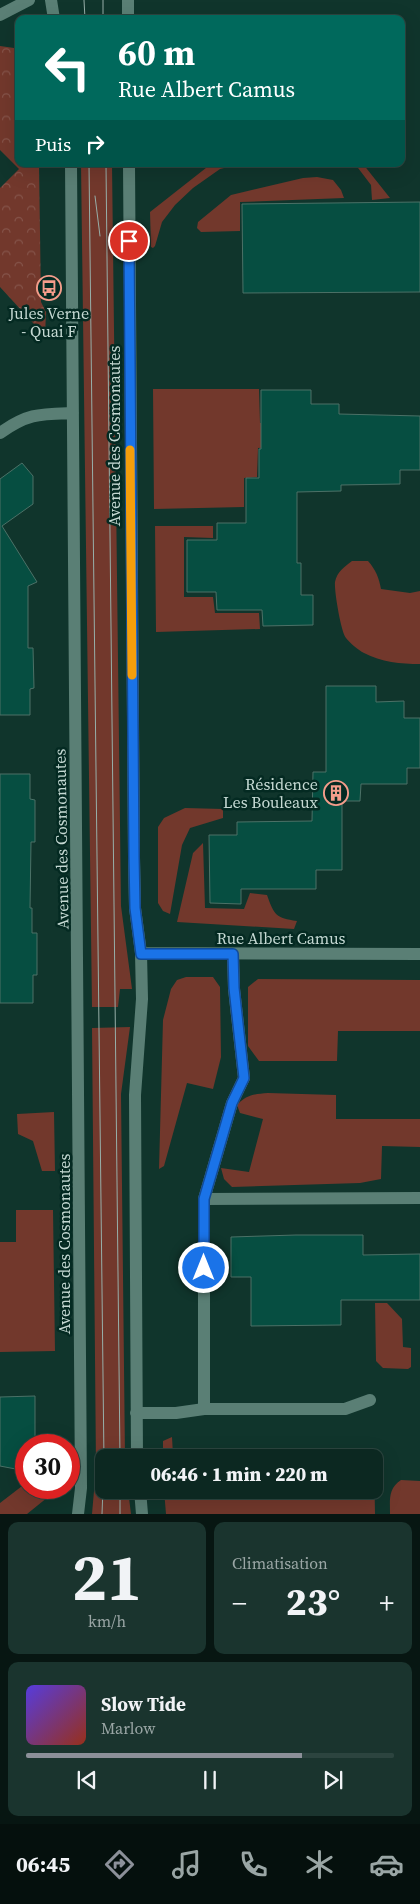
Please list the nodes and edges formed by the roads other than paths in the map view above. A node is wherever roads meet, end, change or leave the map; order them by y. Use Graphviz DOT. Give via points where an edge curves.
graph roads {
  1 [pos="28,0"];
  2 [pos="51,0"];
  3 [pos="128,0"];
  4 [pos="0,15"];
  5 [pos="53,15"];
  6 [pos="128,15"];
  7 [pos="71,167"];
  8 [pos="129,167"];
  9 [pos="73,413"];
  10 [pos="0,433"];
  11 [pos="141,954"];
  12 [pos="233,954"];
  13 [pos="420,954"];
  14 [pos="420,1198"];
  15 [pos="204,1199"];
  16 [pos="370,1400"];
  17 [pos="204,1409"];
  18 [pos="136,1413"];
  19 [pos="137,1449"];
  20 [pos="141,1499"];
  21 [pos="78,1514"];
  22 [pos="142,1514"];
  1 -- 4 [label="street"];
  2 -- 5 [label="street"];
  3 -- 6 [label="street"];
  7 -- 9 [label="street, Avenue des Cosmonautes"];
  8 -- 11 [label="street, Avenue des Cosmonautes" via="134,857 135,908"];
  9 -- 10 [label="street" via="41,413 17,421"];
  9 -- 21 [label="street, Avenue des Cosmonautes" via="81,1470"];
  11 -- 12 [label="street, Rue Albert Camus"];
  11 -- 18 [label="street, Avenue des Cosmonautes" via="142,1014 135,1095"];
  12 -- 13 [label="street, Rue Albert Camus"];
  12 -- 15 [label="street" via="244,1078 232,1103"];
  14 -- 15 [label="street"];
  15 -- 17 [label="street"];
  16 -- 17 [label="street" via="345,1409"];
  17 -- 18 [label="street"];
  18 -- 19 [label="street, Avenue des Cosmonautes"];
  20 -- 22 [label="street"];
}
